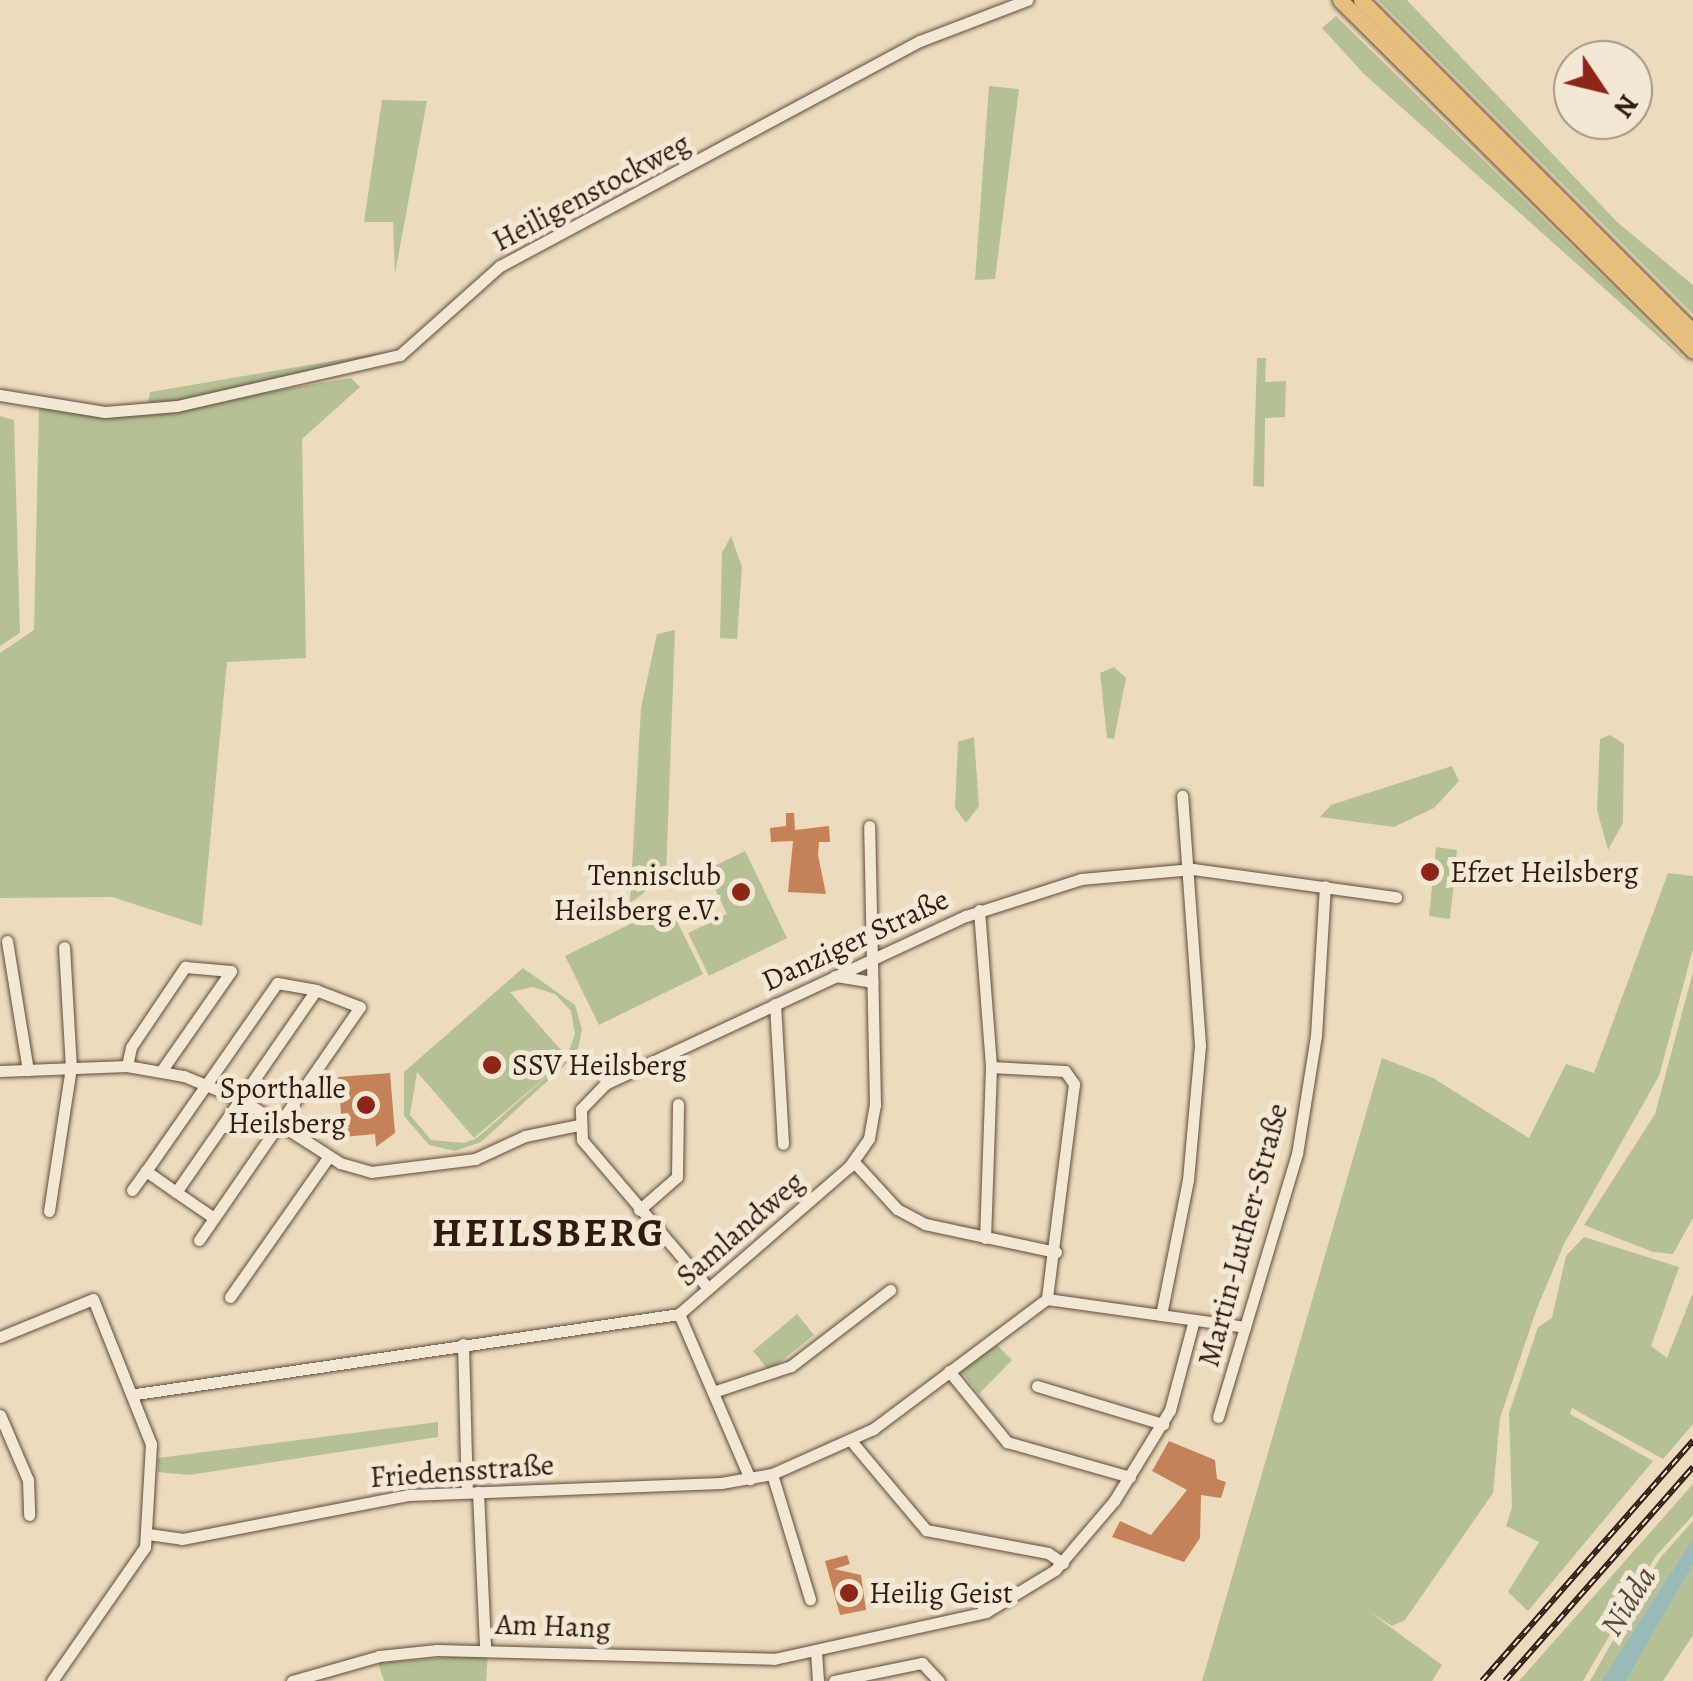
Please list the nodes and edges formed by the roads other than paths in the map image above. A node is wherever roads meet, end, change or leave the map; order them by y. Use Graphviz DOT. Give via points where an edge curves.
graph roads {
  1 [pos="1027,0"];
  2 [pos="1340,0"];
  3 [pos="1360,0"];
  4 [pos="1693,332"];
  5 [pos="1693,351"];
  6 [pos="0,394"];
  7 [pos="1182,796"];
  8 [pos="868,826"];
  9 [pos="1192,869"];
  10 [pos="1325,886"];
  11 [pos="1396,897"];
  12 [pos="979,910"];
  13 [pos="7,941"];
  14 [pos="64,947"];
  15 [pos="872,959"];
  16 [pos="834,976"];
  17 [pos="872,982"];
  18 [pos="316,990"];
  19 [pos="775,1004"];
  20 [pos="127,1066"];
  21 [pos="991,1067"];
  22 [pos="71,1068"];
  23 [pos="28,1070"];
  24 [pos="162,1070"];
  25 [pos="0,1072"];
  26 [pos="207,1083"];
  27 [pos="242,1100"];
  28 [pos="678,1104"];
  29 [pos="279,1124"];
  30 [pos="578,1125"];
  31 [pos="783,1144"];
  32 [pos="328,1156"];
  33 [pos="854,1162"];
  34 [pos="146,1171"];
  35 [pos="132,1190"];
  36 [pos="176,1192"];
  37 [pos="639,1210"];
  38 [pos="49,1212"];
  39 [pos="214,1218"];
  40 [pos="985,1238"];
  41 [pos="199,1240"];
  42 [pos="1056,1252"];
  43 [pos="708,1288"];
  44 [pos="890,1290"];
  45 [pos="230,1297"];
  46 [pos="1047,1299"];
  47 [pos="679,1314"];
  48 [pos="1162,1315"];
  49 [pos="1194,1320"];
  50 [pos="1245,1327"];
  51 [pos="0,1337"];
  52 [pos="462,1344"];
  53 [pos="949,1371"];
  54 [pos="1038,1386"];
  55 [pos="713,1392"];
  56 [pos="136,1394"];
  57 [pos="0,1414"];
  58 [pos="1218,1417"];
  59 [pos="1163,1424"];
  60 [pos="852,1442"];
  61 [pos="772,1474"];
  62 [pos="1130,1476"];
  63 [pos="750,1480"];
  64 [pos="473,1492"];
  65 [pos="30,1515"];
  66 [pos="151,1540"];
  67 [pos="1063,1562"];
  68 [pos="810,1599"];
  69 [pos="485,1649"];
  70 [pos="816,1652"];
  71 [pos="52,1681"];
  72 [pos="292,1681"];
  73 [pos="818,1681"];
  74 [pos="834,1681"];
  75 [pos="938,1681"];
  1 -- 6 [label="street, Heiligenstockweg" via="920,41 500,266 400,355 177,406 105,412"];
  2 -- 5 [label="highway"];
  3 -- 4 [label="highway"];
  7 -- 9 [label="street"];
  8 -- 15 [label="street, Samlandweg"];
  9 -- 10 [label="street, Danziger Straße"];
  9 -- 12 [label="street, Danziger Straße" via="1095,876"];
  9 -- 48 [label="street" via="1198,1079"];
  10 -- 11 [label="street, Danziger Straße"];
  10 -- 50 [label="street, Martin-Luther-Straße" via="1303,1122"];
  12 -- 15 [label="street, Danziger Straße"];
  12 -- 21 [label="street"];
  13 -- 23 [label="street"];
  14 -- 22 [label="street"];
  15 -- 16 [label="street, Danziger Straße"];
  15 -- 17 [label="street, Samlandweg"];
  16 -- 17 [label="street"];
  16 -- 19 [label="street, Danziger Straße"];
  17 -- 33 [label="street, Samlandweg" via="874,1116"];
  18 -- 26 [label="street" via="277,983"];
  18 -- 27 [label="street"];
  18 -- 29 [label="street" via="360,1007"];
  19 -- 30 [label="street, Danziger Straße" via="599,1087"];
  19 -- 31 [label="street"];
  20 -- 22 [label="street"];
  20 -- 24 [label="street"];
  20 -- 24 [label="street" via="130,1047 186,968 230,971"];
  21 -- 40 [label="street"];
  21 -- 42 [label="street" via="1059,1070 1072,1079"];
  22 -- 23 [label="street"];
  22 -- 38 [label="street"];
  23 -- 25 [label="street"];
  24 -- 26 [label="street"];
  26 -- 27 [label="street"];
  26 -- 34 [label="street"];
  27 -- 29 [label="street"];
  27 -- 36 [label="street"];
  28 -- 37 [label="street" via="678,1178"];
  29 -- 32 [label="street"];
  29 -- 39 [label="street"];
  30 -- 32 [label="street" via="515,1139 486,1156 424,1168 357,1170"];
  30 -- 37 [label="street" via="588,1150"];
  32 -- 45 [label="street"];
  33 -- 40 [label="street" via="902,1213"];
  33 -- 43 [label="street, Samlandweg"];
  34 -- 35 [label="street"];
  34 -- 36 [label="street"];
  36 -- 39 [label="street"];
  37 -- 43 [label="street"];
  39 -- 41 [label="street"];
  40 -- 42 [label="street"];
  42 -- 46 [label="street"];
  43 -- 47 [label="street, Samlandweg"];
  44 -- 55 [label="street" via="791,1366"];
  46 -- 48 [label="street"];
  46 -- 53 [label="street, Friedensstraße"];
  47 -- 52 [label="street, Samlandweg"];
  47 -- 55 [label="street"];
  48 -- 49 [label="street"];
  49 -- 50 [label="street"];
  49 -- 59 [label="street, Am Hang"];
  50 -- 58 [label="street, Martin-Luther-Straße"];
  51 -- 56 [label="street" via="92,1299"];
  52 -- 56 [label="street, Samlandweg"];
  52 -- 64 [label="street"];
  53 -- 60 [label="street, Friedensstraße"];
  53 -- 62 [label="street" via="1007,1442"];
  54 -- 59 [label="street"];
  55 -- 63 [label="street"];
  56 -- 66 [label="street" via="151,1444"];
  57 -- 65 [label="street" via="28,1480"];
  59 -- 62 [label="street, Am Hang"];
  60 -- 61 [label="street, Friedensstraße"];
  60 -- 67 [label="street" via="926,1530 1048,1553"];
  61 -- 63 [label="street, Friedensstraße"];
  61 -- 68 [label="street"];
  62 -- 67 [label="street, Am Hang"];
  63 -- 64 [label="street, Friedensstraße"];
  64 -- 66 [label="street, Friedensstraße" via="336,1506"];
  64 -- 69 [label="street"];
  66 -- 71 [label="street"];
  67 -- 70 [label="street, Am Hang" via="977,1616"];
  69 -- 70 [label="street, Am Hang" via="754,1660"];
  69 -- 72 [label="street, Am Hang" via="378,1656"];
  70 -- 73 [label="street"];
  74 -- 75 [label="street" via="922,1663"];
}
